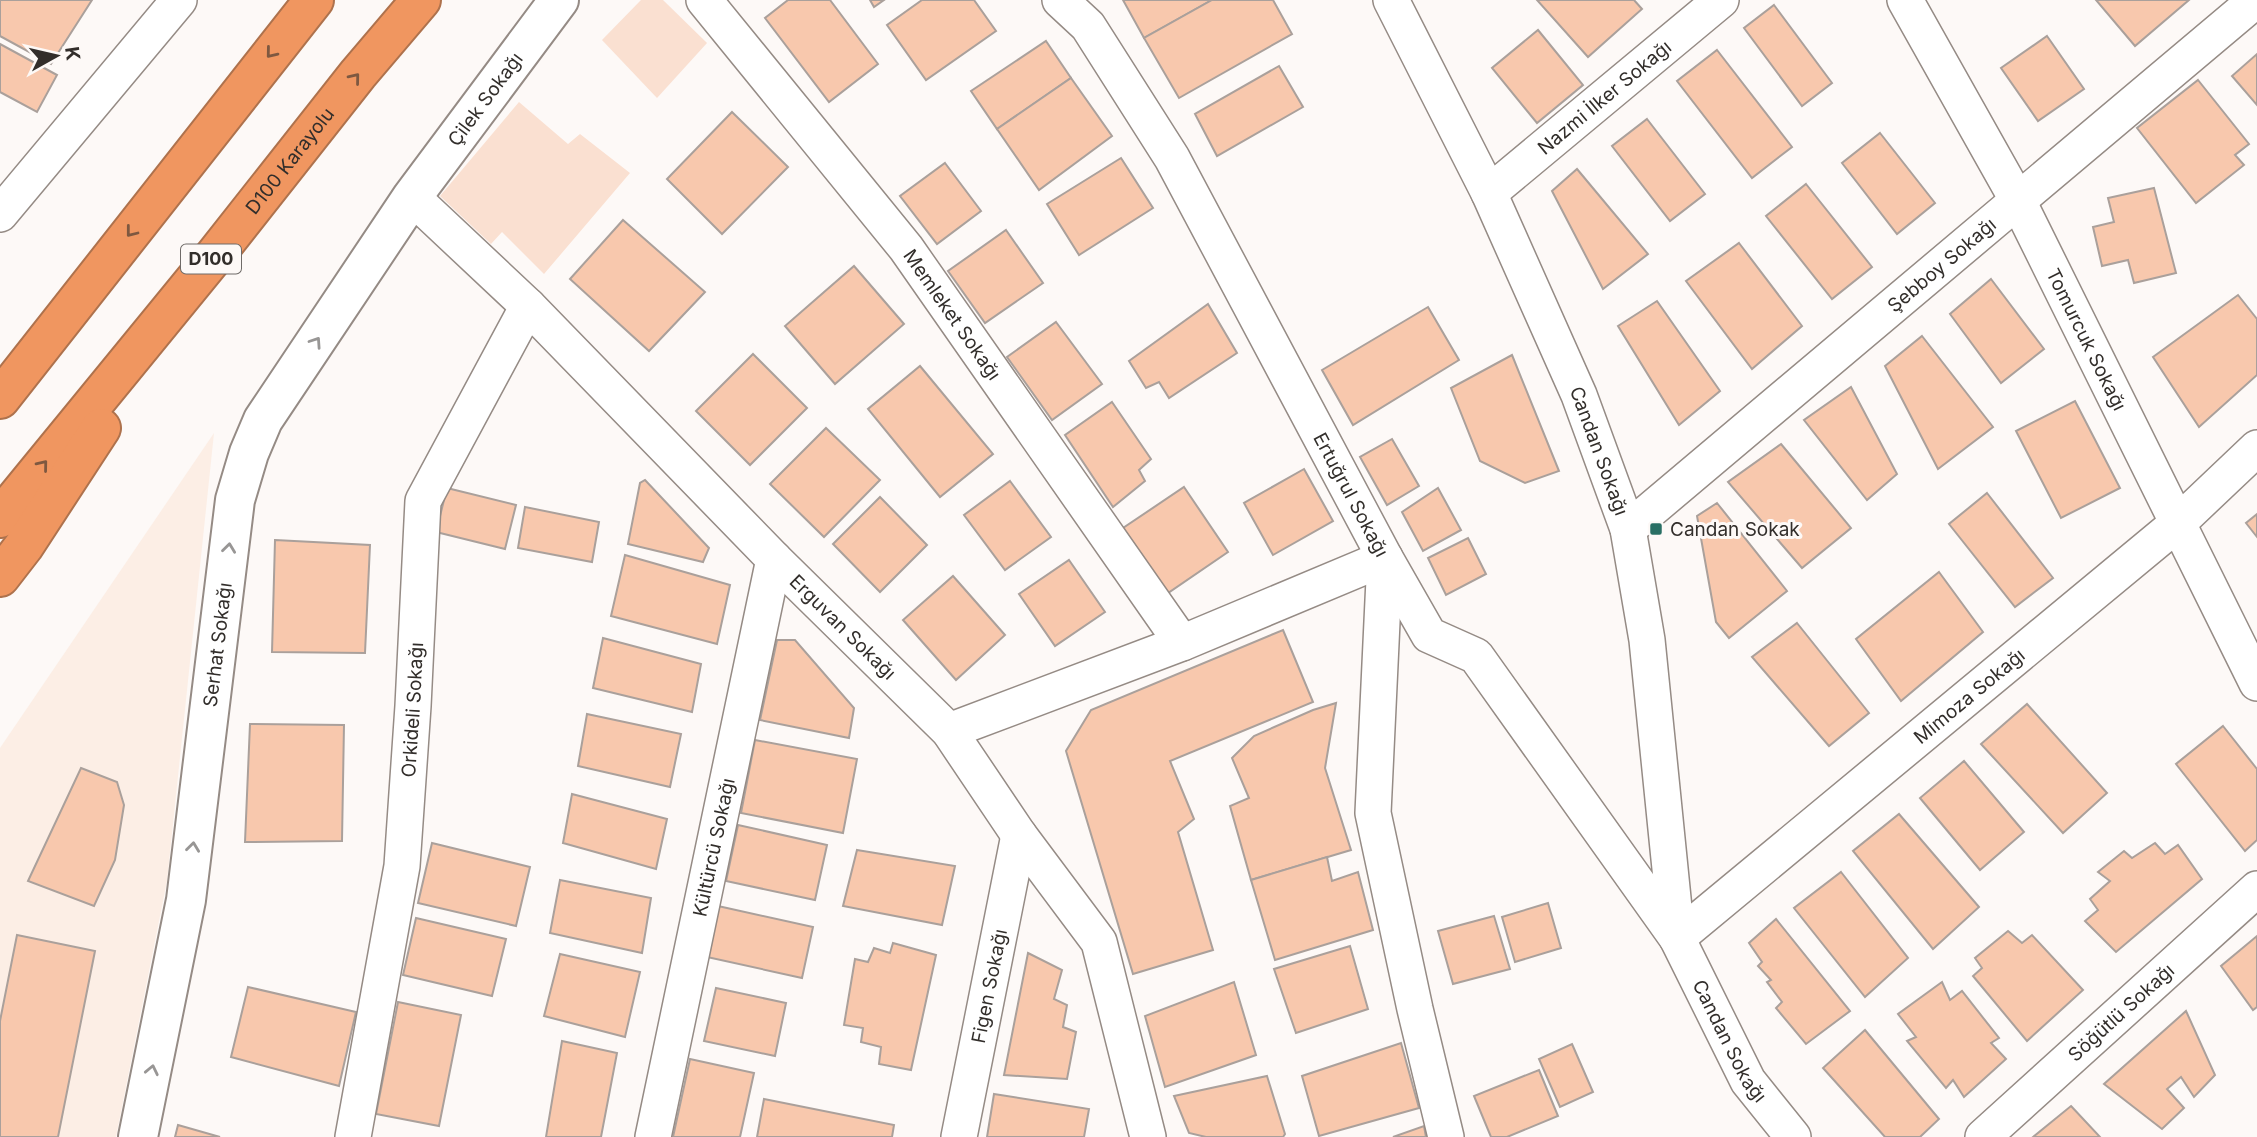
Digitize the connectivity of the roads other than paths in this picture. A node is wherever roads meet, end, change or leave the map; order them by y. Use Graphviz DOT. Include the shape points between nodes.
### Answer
graph roads {
  1 [pos="179,0"];
  2 [pos="314,0"];
  3 [pos="421,0"];
  4 [pos="559,0"];
  5 [pos="704,0"];
  6 [pos="1060,0"];
  7 [pos="1391,0"];
  8 [pos="1721,0"];
  9 [pos="1905,0"];
  10 [pos="2256,0"];
  11 [pos="1489,193"];
  12 [pos="412,197"];
  13 [pos="2018,201"];
  14 [pos="0,214"];
  15 [pos="216,254"];
  16 [pos="528,306"];
  17 [pos="0,400"];
  18 [pos="2257,448"];
  19 [pos="0,518"];
  20 [pos="2178,523"];
  21 [pos="1628,529"];
  22 [pos="1385,558"];
  23 [pos="774,559"];
  24 [pos="0,577"];
  25 [pos="1182,643"];
  26 [pos="2257,683"];
  27 [pos="949,731"];
  28 [pos="1019,835"];
  29 [pos="2257,889"];
  30 [pos="1677,938"];
  31 [pos="138,1137"];
  32 [pos="353,1137"];
  33 [pos="653,1137"];
  34 [pos="959,1137"];
  35 [pos="1148,1137"];
  36 [pos="1446,1137"];
  37 [pos="1793,1137"];
  38 [pos="1983,1137"];
  1 -- 14 [label="street"];
  2 -- 17 [label="highway, one-way"];
  15 -- 3 [label="highway, D100 Karayolu / D100, one-way"];
  4 -- 12 [label="main road, Çilek Sokağı"];
  5 -- 25 [label="street, Memleket Sokağı" via="906,248"];
  6 -- 22 [label="street, Ertuğrul Sokağı" via="1088,26 1172,158"];
  7 -- 11 [label="street, Candan Sokağı"];
  8 -- 11 [label="street, Nazmi İlker Sokağı"];
  9 -- 13 [label="street, Tomurcuk Sokağı"];
  10 -- 13 [label="street, Şebboy Sokağı"];
  11 -- 21 [label="street, Candan Sokağı" via="1579,395"];
  12 -- 16 [label="street, Erguvan Sokağı"];
  31 -- 12 [label="main road, Serhat Sokağı, one-way" via="186,900 235,500 248,453 263,420"];
  13 -- 20 [label="street, Tomurcuk Sokağı"];
  13 -- 21 [label="street, Şebboy Sokağı"];
  19 -- 15 [label="highway, D100 Karayolu / D100, one-way"];
  15 -- 24 [label="highway"];
  16 -- 23 [label="street, Erguvan Sokağı"];
  16 -- 32 [label="street, Orkideli Sokağı" via="423,501 402,866"];
  18 -- 20 [label="street, Mimoza Sokağı"];
  20 -- 26 [label="street, Tomurcuk Sokağı"];
  20 -- 30 [label="street, Mimoza Sokağı"];
  21 -- 30 [label="street, Candan Sokağı" via="1647,640"];
  22 -- 25 [label="street"];
  22 -- 30 [label="street, Candan Sokağı" via="1429,635 1476,656"];
  22 -- 36 [label="street, Ertuğrul Sokağı" via="1373,813"];
  23 -- 27 [label="street, Erguvan Sokağı"];
  23 -- 33 [label="street, Kültürcü Sokağı"];
  25 -- 27 [label="street"];
  27 -- 28 [label="street, Erguvan Sokağı"];
  28 -- 34 [label="street, Figen Sokağı"];
  28 -- 35 [label="street, Erguvan Sokağı" via="1099,942"];
  29 -- 38 [label="street, Söğütlü Sokağı"];
  30 -- 37 [label="street, Candan Sokağı" via="1748,1081"];
}
